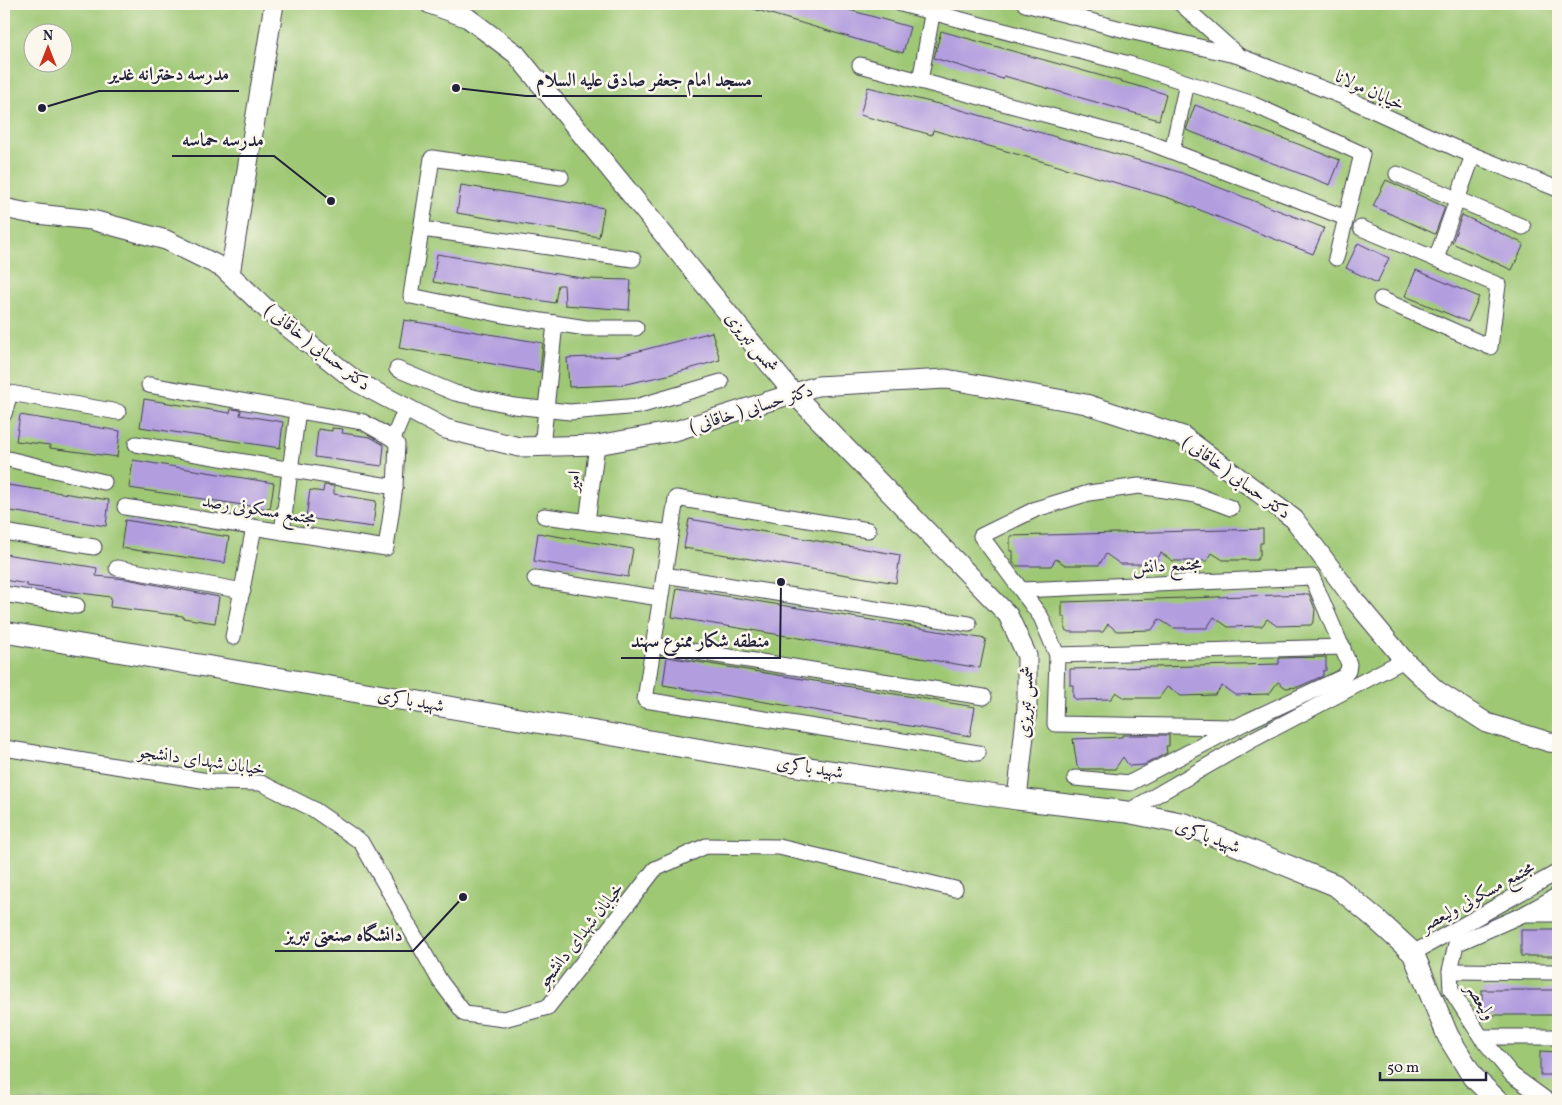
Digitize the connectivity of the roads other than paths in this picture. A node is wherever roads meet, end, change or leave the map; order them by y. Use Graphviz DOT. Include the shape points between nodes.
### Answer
graph roads {
  1 [pos="274,4"];
  2 [pos="430,4"];
  3 [pos="901,4"];
  4 [pos="1025,4"];
  5 [pos="1181,4"];
  6 [pos="932,8"];
  7 [pos="1239,56"];
  8 [pos="860,65"];
  9 [pos="920,81"];
  10 [pos="1187,83"];
  11 [pos="1172,151"];
  12 [pos="1473,155"];
  13 [pos="1396,174"];
  14 [pos="561,177"];
  15 [pos="1558,189"];
  16 [pos="1457,199"];
  17 [pos="4,208"];
  18 [pos="1346,218"];
  19 [pos="1523,226"];
  20 [pos="1361,228"];
  21 [pos="422,229"];
  22 [pos="1336,258"];
  23 [pos="633,259"];
  24 [pos="1436,259"];
  25 [pos="230,274"];
  26 [pos="1381,299"];
  27 [pos="555,323"];
  28 [pos="636,328"];
  29 [pos="397,369"];
  30 [pos="721,382"];
  31 [pos="149,384"];
  32 [pos="794,394"];
  33 [pos="406,408"];
  34 [pos="546,409"];
  35 [pos="298,410"];
  36 [pos="118,412"];
  37 [pos="4,414"];
  38 [pos="393,439"];
  39 [pos="136,444"];
  40 [pos="596,445"];
  41 [pos="542,447"];
  42 [pos="4,458"];
  43 [pos="292,470"];
  44 [pos="104,482"];
  45 [pos="395,487"];
  46 [pos="125,508"];
  47 [pos="1231,508"];
  48 [pos="544,516"];
  49 [pos="587,522"];
  50 [pos="254,527"];
  51 [pos="868,530"];
  52 [pos="4,532"];
  53 [pos="282,532"];
  54 [pos="670,533"];
  55 [pos="94,547"];
  56 [pos="117,568"];
  57 [pos="664,575"];
  58 [pos="535,579"];
  59 [pos="1022,590"];
  60 [pos="242,591"];
  61 [pos="4,594"];
  62 [pos="660,598"];
  63 [pos="77,606"];
  64 [pos="969,624"];
  65 [pos="4,632"];
  66 [pos="233,637"];
  67 [pos="653,645"];
  68 [pos="1343,647"];
  69 [pos="1057,655"];
  70 [pos="1404,660"];
  71 [pos="984,697"];
  72 [pos="1242,724"];
  73 [pos="1254,739"];
  74 [pos="1558,743"];
  75 [pos="4,748"];
  76 [pos="978,754"];
  77 [pos="1075,778"];
  78 [pos="1017,799"];
  79 [pos="1127,812"];
  80 [pos="1558,872"];
  81 [pos="956,889"];
  82 [pos="1558,896"];
  83 [pos="1524,914"];
  84 [pos="1558,914"];
  85 [pos="1413,953"];
  86 [pos="1450,971"];
  87 [pos="1558,972"];
  88 [pos="1481,1036"];
  89 [pos="1558,1037"];
  90 [pos="1498,1101"];
  91 [pos="1548,1101"];
  1 -- 25 [label="street"];
  2 -- 32 [label="street, شمس تبریزی" via="468,18 516,54"];
  3 -- 6 [label="street"];
  4 -- 7 [label="street"];
  5 -- 7 [label="street, خیابان مولانا"];
  6 -- 9 [label="street"];
  6 -- 10 [label="street"];
  7 -- 12 [label="street, خیابان مولانا" via="1344,97"];
  8 -- 9 [label="street"];
  9 -- 11 [label="street"];
  10 -- 11 [label="street"];
  10 -- 18 [label="street" via="1250,103 1362,154"];
  11 -- 18 [label="street"];
  12 -- 15 [label="street, خیابان مولانا"];
  12 -- 16 [label="street"];
  13 -- 16 [label="street"];
  14 -- 21 [label="street" via="432,158"];
  16 -- 19 [label="street"];
  16 -- 24 [label="street"];
  17 -- 25 [label="street, دکتر حسابی ( خاقانی )" via="92,220 166,240"];
  18 -- 22 [label="street"];
  20 -- 24 [label="street"];
  21 -- 23 [label="street"];
  21 -- 27 [label="street" via="411,296"];
  24 -- 26 [label="street" via="1498,285 1490,347"];
  25 -- 33 [label="street, دکتر حسابی ( خاقانی )" via="275,317 357,382"];
  27 -- 28 [label="street" via="586,328"];
  27 -- 34 [label="street"];
  29 -- 34 [label="street" via="455,393 514,406"];
  30 -- 34 [label="street" via="639,406 570,412"];
  31 -- 35 [label="street"];
  32 -- 40 [label="street, دکتر حسابی ( خاقانی )" via="675,431"];
  32 -- 70 [label="street, دکتر حسابی ( خاقانی )" via="817,386 946,379 1086,404 1183,436 1294,519"];
  32 -- 78 [label="street, شمس تبریزی" via="1008,616 1027,656 1027,708"];
  33 -- 38 [label="street"];
  33 -- 41 [label="street, دکتر حسابی ( خاقانی )" via="446,429 519,447"];
  34 -- 41 [label="street"];
  35 -- 38 [label="street" via="363,422"];
  35 -- 43 [label="street"];
  36 -- 37 [label="street" via="10,393"];
  38 -- 45 [label="street" via="397,444"];
  39 -- 43 [label="street"];
  40 -- 41 [label="street, دکتر حسابی ( خاقانی )"];
  40 -- 49 [label="street, امیر"];
  42 -- 44 [label="street"];
  43 -- 45 [label="street"];
  43 -- 53 [label="street"];
  45 -- 53 [label="street, مجتمع مسکونی رصد" via="386,548"];
  46 -- 50 [label="street, مجتمع مسکونی رصد"];
  47 -- 59 [label="street" via="1196,495 1139,486 1089,493 1036,509 981,536"];
  48 -- 49 [label="street"];
  49 -- 54 [label="street"];
  50 -- 53 [label="street, مجتمع مسکونی رصد"];
  50 -- 60 [label="street"];
  51 -- 54 [label="street" via="676,498"];
  52 -- 55 [label="street"];
  54 -- 57 [label="street"];
  56 -- 60 [label="street"];
  57 -- 62 [label="street"];
  57 -- 64 [label="street"];
  58 -- 62 [label="street"];
  59 -- 68 [label="street, مجتمع دانش" via="1312,576"];
  59 -- 69 [label="street" via="1041,617"];
  60 -- 66 [label="street"];
  61 -- 63 [label="street"];
  62 -- 67 [label="street"];
  65 -- 78 [label="main road, شهید باکری" via="746,757"];
  67 -- 71 [label="street"];
  67 -- 76 [label="street" via="645,700"];
  68 -- 69 [label="street"];
  68 -- 72 [label="street" via="1349,664 1343,677"];
  69 -- 72 [label="street" via="1055,724"];
  70 -- 73 [label="street"];
  70 -- 74 [label="street, دکتر حسابی ( خاقانی )" via="1436,690 1487,723"];
  72 -- 73 [label="street"];
  72 -- 77 [label="street" via="1130,783"];
  73 -- 79 [label="street"];
  75 -- 81 [label="street, خیابان شهدای دانشجو" via="214,782 261,783 313,809 361,842 440,981 465,1014 504,1019 548,1007 655,869 706,846 779,847"];
  78 -- 79 [label="main road, شهید باکری"];
  79 -- 85 [label="main road, شهید باکری" via="1185,824 1335,885"];
  80 -- 85 [label="street, مجتمع مسکونی ولیعصر"];
  82 -- 83 [label="street, ولیعصر"];
  83 -- 84 [label="street"];
  83 -- 86 [label="street, ولیعصر" via="1456,944"];
  85 -- 90 [label="main road, شهید باکری" via="1448,1036 1473,1077"];
  86 -- 87 [label="street"];
  86 -- 88 [label="street, ولیعصر" via="1451,990"];
  88 -- 89 [label="street"];
  88 -- 91 [label="street, ولیعصر" via="1512,1076"];
}
